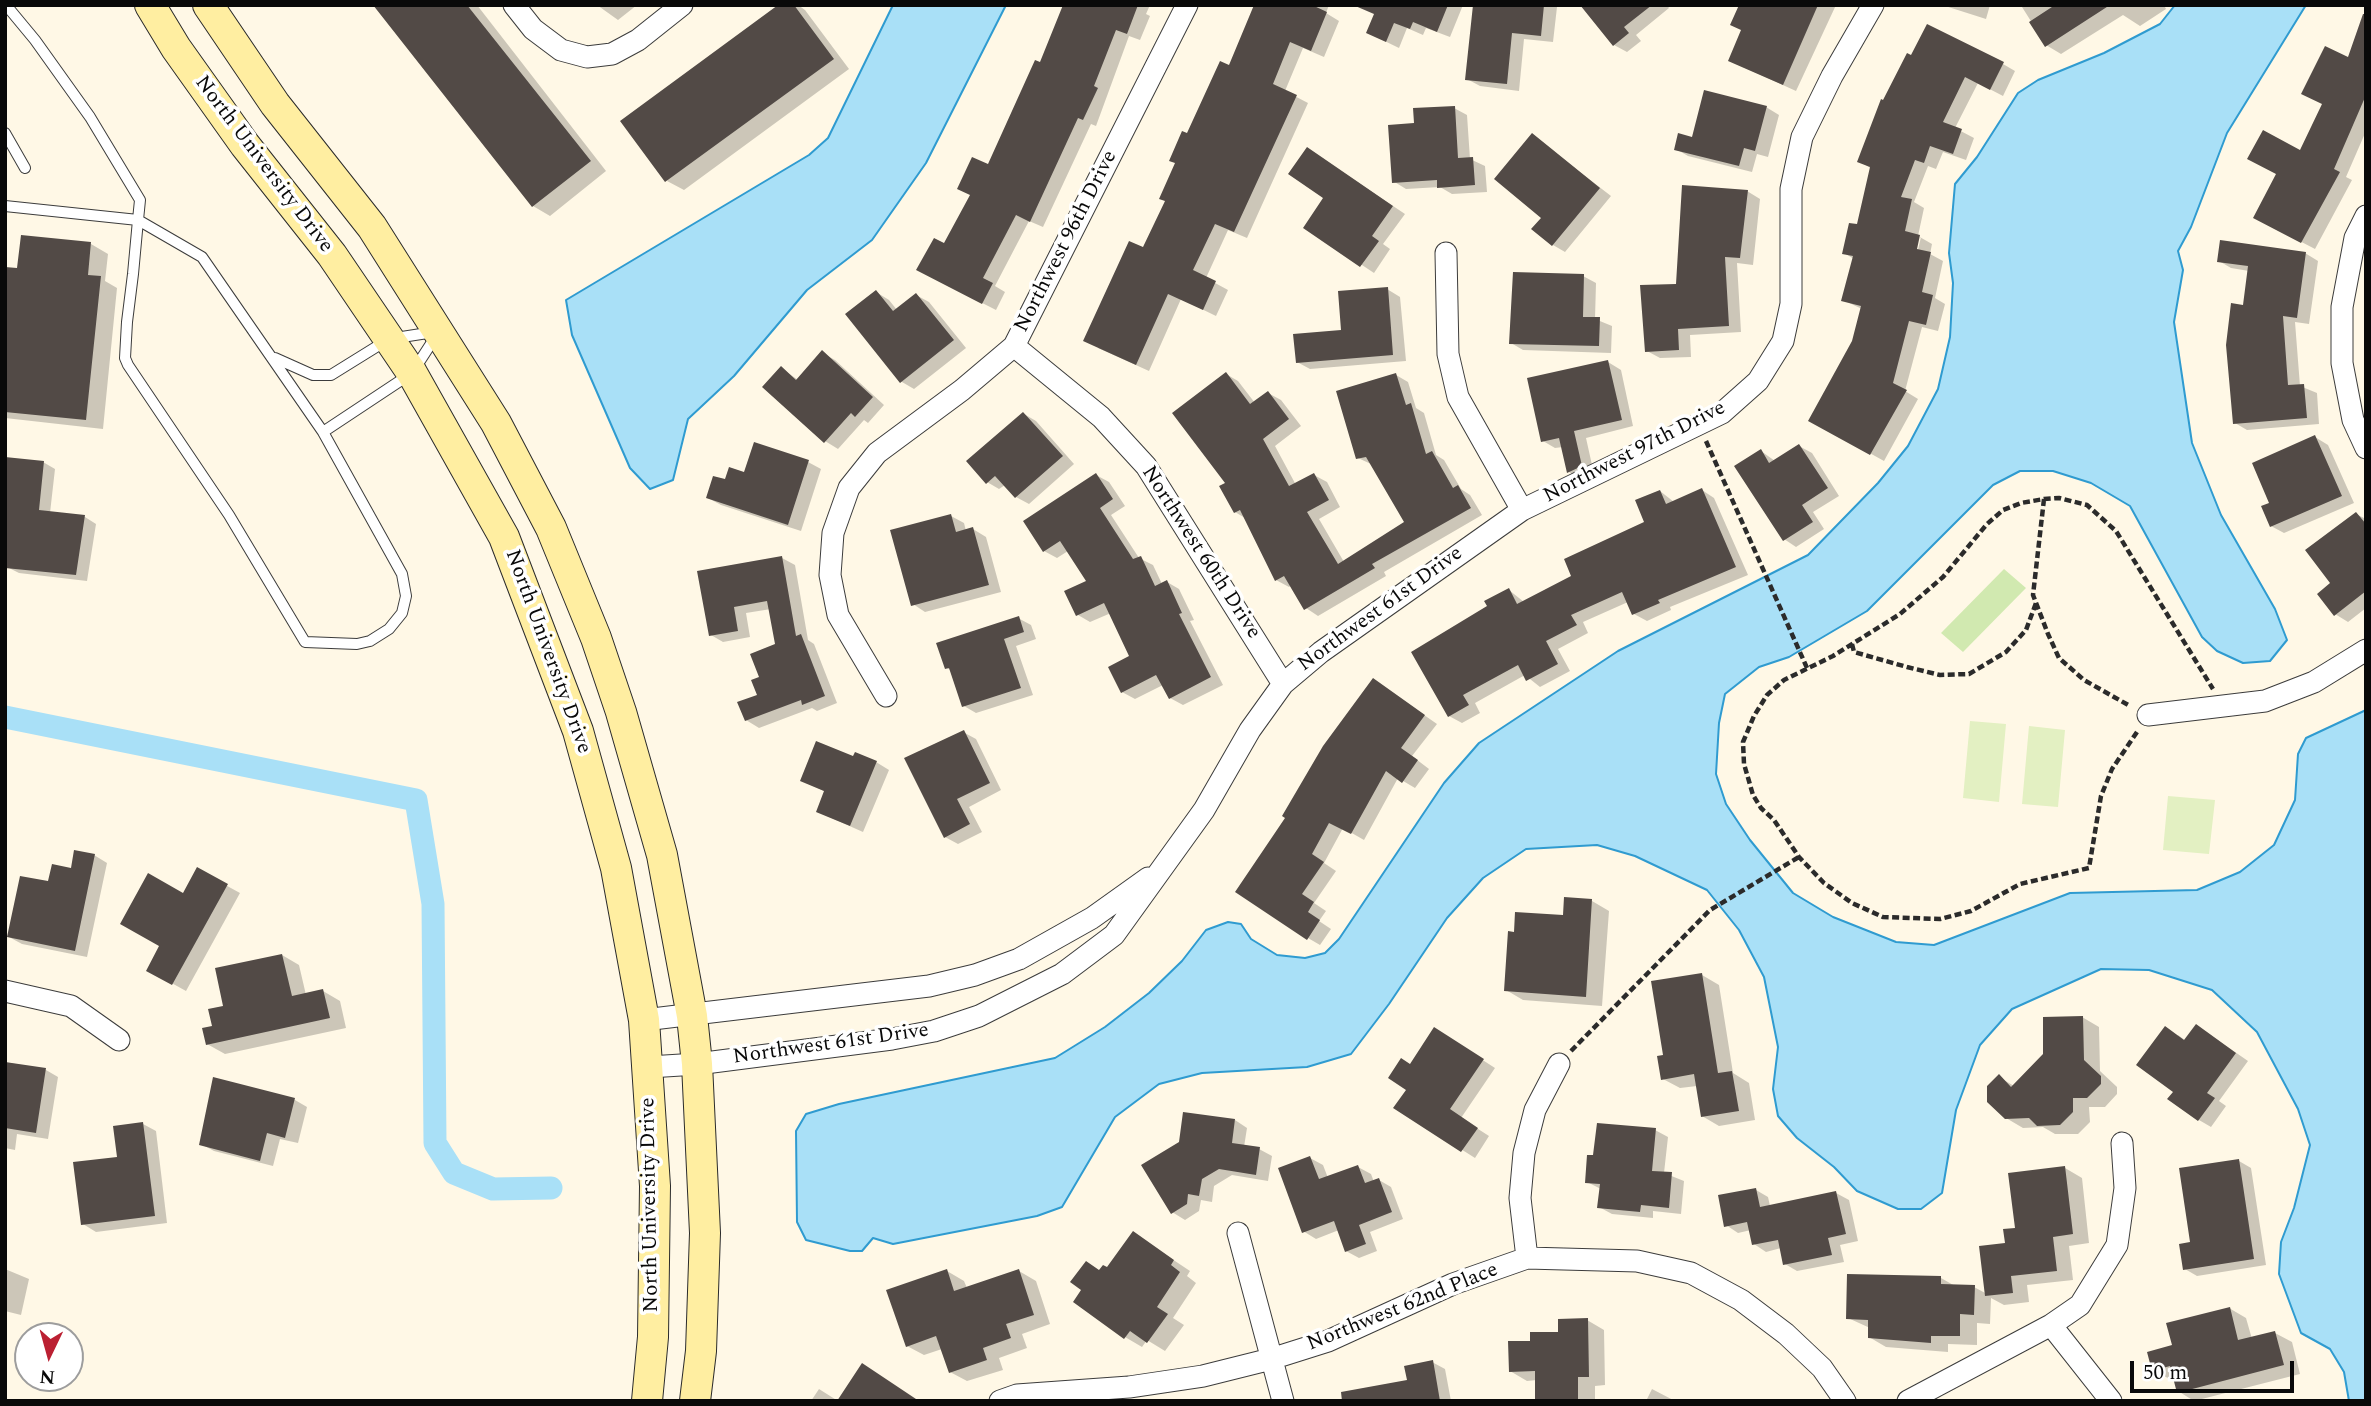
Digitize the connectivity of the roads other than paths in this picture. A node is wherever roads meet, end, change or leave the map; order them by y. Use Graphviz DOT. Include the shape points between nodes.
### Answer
graph roads {
  1 [pos="6,5"];
  2 [pos="150,5"];
  3 [pos="208,5"];
  4 [pos="514,5"];
  5 [pos="682,5"];
  6 [pos="1187,5"];
  7 [pos="1873,5"];
  8 [pos="5,133"];
  9 [pos="24,168"];
  10 [pos="5,206"];
  11 [pos="2366,216"];
  12 [pos="138,220"];
  13 [pos="1446,253"];
  14 [pos="440,331"];
  15 [pos="389,339"];
  16 [pos="1014,346"];
  17 [pos="274,357"];
  18 [pos="412,373"];
  19 [pos="323,432"];
  20 [pos="2366,448"];
  21 [pos="1522,510"];
  22 [pos="2366,650"];
  23 [pos="1283,684"];
  24 [pos="886,696"];
  25 [pos="2148,715"];
  26 [pos="1164,866"];
  27 [pos="5,991"];
  28 [pos="692,1016"];
  29 [pos="644,1020"];
  30 [pos="119,1040"];
  31 [pos="697,1064"];
  32 [pos="1559,1065"];
  33 [pos="649,1067"];
  34 [pos="2122,1143"];
  35 [pos="1238,1233"];
  36 [pos="1527,1258"];
  37 [pos="2051,1325"];
  38 [pos="1271,1359"];
  39 [pos="647,1401"];
  40 [pos="695,1401"];
  41 [pos="1000,1401"];
  42 [pos="1283,1401"];
  43 [pos="1845,1401"];
  44 [pos="1908,1401"];
  45 [pos="2112,1401"];
  1 -- 12 [label="lane" via="90,117 140,201"];
  2 -- 15 [label="main road, North University Drive" via="245,145 332,255"];
  3 -- 14 [label="main road" via="275,104 372,227"];
  4 -- 5 [label="street" via="533,29 561,50 587,57 612,54 638,40"];
  6 -- 16 [label="street, Northwest 96th Drive"];
  7 -- 21 [label="street, Northwest 97th Drive" via="1802,137 1791,189 1791,304 1783,341 1758,381 1722,413"];
  8 -- 9 [label="lane"];
  10 -- 12 [label="lane"];
  11 -- 20 [label="street" via="2355,238 2342,307 2342,363 2353,421"];
  12 -- 17 [label="lane" via="202,257"];
  12 -- 19 [label="lane" via="127,322 128,365 229,515 305,642 357,644 388,629 402,613 406,596 402,574"];
  13 -- 21 [label="street" via="1448,354 1458,397"];
  14 -- 15 [label="lane"];
  14 -- 18 [label="lane"];
  14 -- 28 [label="main road" via="496,423 551,528 596,638 662,855"];
  15 -- 17 [label="lane" via="331,375 313,374"];
  15 -- 18 [label="main road, North University Drive"];
  16 -- 23 [label="street, Northwest 60th Drive" via="1101,416 1146,466"];
  16 -- 24 [label="street, Northwest 96th Drive" via="877,453 849,488 833,533 830,575 838,615"];
  17 -- 19 [label="lane"];
  18 -- 19 [label="lane"];
  18 -- 29 [label="main road, North University Drive" via="504,537 579,731 616,868"];
  21 -- 23 [label="street, Northwest 61st Drive" via="1373,614"];
  22 -- 25 [label="street" via="2314,682 2265,701"];
  23 -- 26 [label="street, Northwest 61st Drive" via="1250,730 1205,810"];
  26 -- 28 [label="street, Northwest 61st Drive" via="1092,918 1019,959 975,975 929,986"];
  26 -- 31 [label="street, Northwest 61st Drive" via="1114,935 1062,974 979,1016 892,1039"];
  27 -- 30 [label="street" via="71,1006"];
  28 -- 29 [label="street, Northwest 61st Drive"];
  28 -- 31 [label="main road"];
  29 -- 33 [label="main road, North University Drive"];
  31 -- 33 [label="street, Northwest 61st Drive"];
  31 -- 40 [label="main road" via="705,1233"];
  32 -- 36 [label="street" via="1535,1110 1524,1153 1520,1198"];
  33 -- 39 [label="main road, North University Drive" via="655,1186 653,1337"];
  34 -- 37 [label="street" via="2125,1188 2117,1245 2080,1305"];
  35 -- 38 [label="street"];
  36 -- 38 [label="street, Northwest 62nd Place" via="1453,1284 1328,1341"];
  36 -- 43 [label="street, Northwest 62nd Place" via="1637,1261 1690,1273 1741,1300 1786,1334 1822,1368"];
  37 -- 44 [label="street"];
  37 -- 45 [label="street"];
  38 -- 41 [label="street, Northwest 62nd Place" via="1154,1383 1017,1395"];
  38 -- 42 [label="street"];
}
